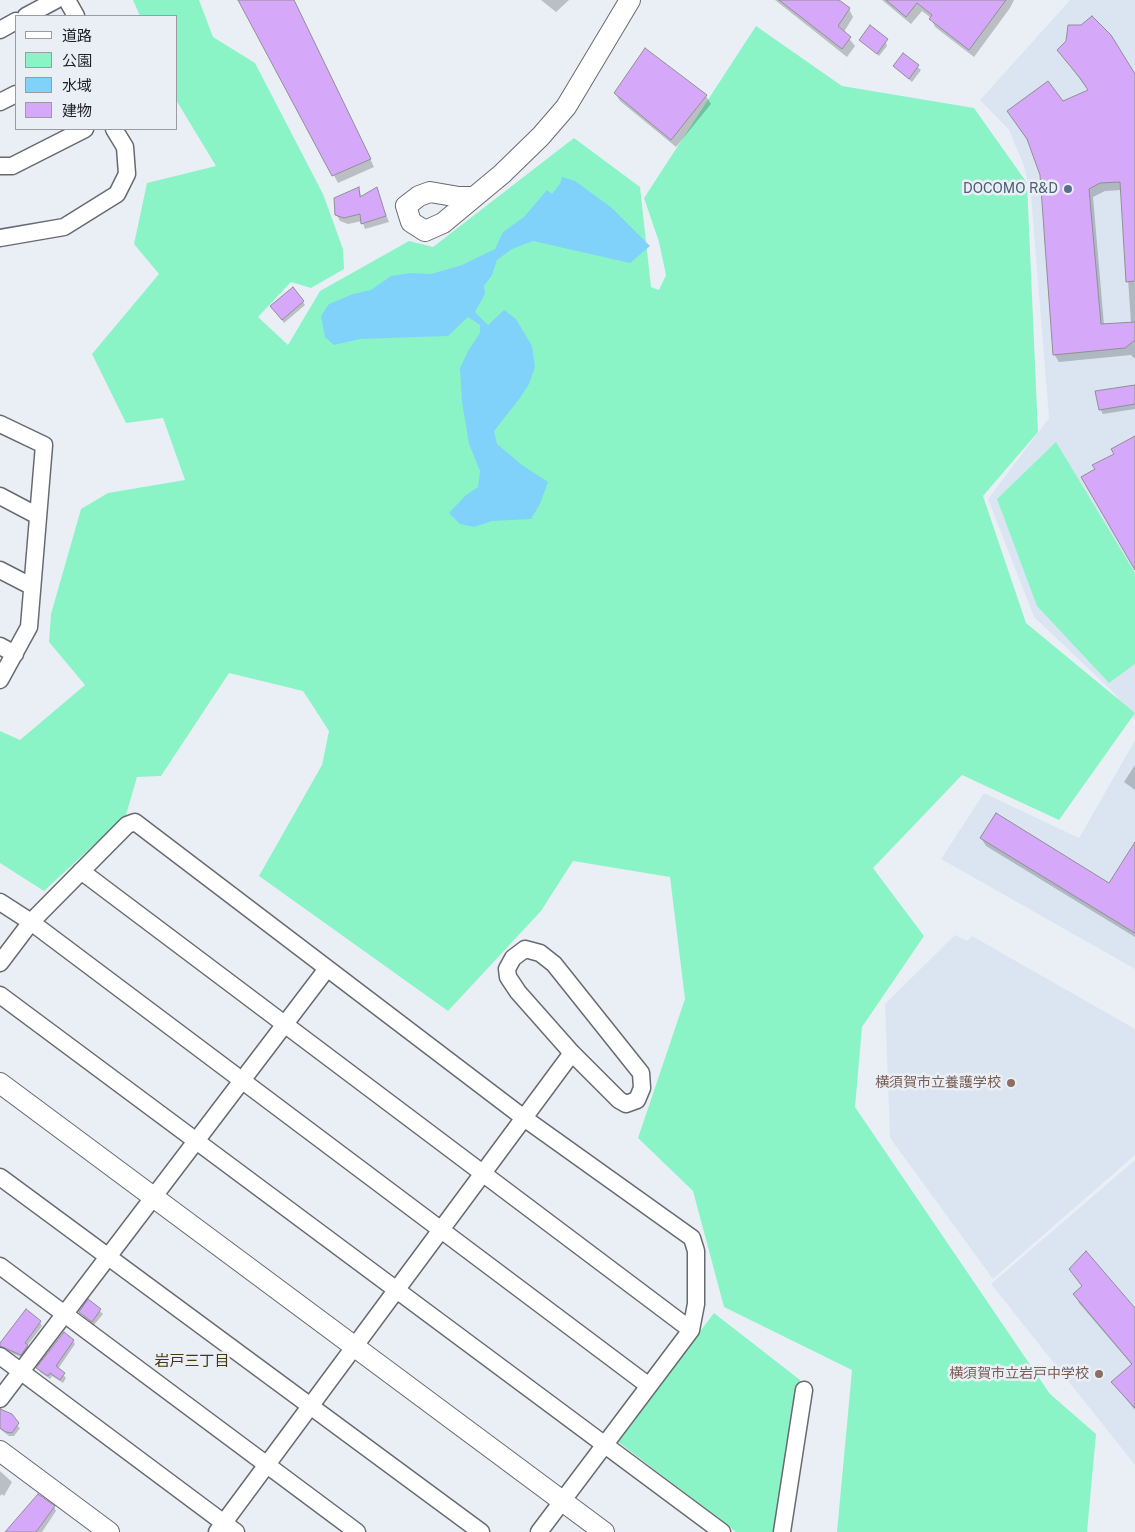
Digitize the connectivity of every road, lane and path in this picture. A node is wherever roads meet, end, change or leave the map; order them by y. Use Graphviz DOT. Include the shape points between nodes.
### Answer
graph roads {
  1 [pos="56,0"];
  2 [pos="67,0"];
  3 [pos="630,0"];
  4 [pos="28,15"];
  5 [pos="75,15"];
  6 [pos="15,22"];
  7 [pos="0,30"];
  8 [pos="15,94"];
  9 [pos="0,102"];
  10 [pos="83,130"];
  11 [pos="115,130"];
  12 [pos="0,166"];
  13 [pos="474,197"];
  14 [pos="0,238"];
  15 [pos="0,424"];
  16 [pos="0,496"];
  17 [pos="38,516"];
  18 [pos="0,570"];
  19 [pos="31,586"];
  20 [pos="0,646"];
  21 [pos="15,654"];
  22 [pos="0,680"];
  23 [pos="81,871"];
  24 [pos="0,902"];
  25 [pos="31,922"];
  26 [pos="0,963"];
  27 [pos="326,970"];
  28 [pos="0,995"];
  29 [pos="284,1025"];
  30 [pos="572,1053"];
  31 [pos="242,1080"];
  32 [pos="0,1083"];
  33 [pos="524,1118"];
  34 [pos="196,1140"];
  35 [pos="482,1174"];
  36 [pos="0,1177"];
  37 [pos="154,1196"];
  38 [pos="441,1230"];
  39 [pos="108,1257"];
  40 [pos="0,1266"];
  41 [pos="397,1290"];
  42 [pos="65,1313"];
  43 [pos="690,1330"];
  44 [pos="355,1346"];
  45 [pos="0,1356"];
  46 [pos="21,1371"];
  47 [pos="649,1386"];
  48 [pos="804,1390"];
  49 [pos="0,1399"];
  50 [pos="310,1406"];
  51 [pos="605,1444"];
  52 [pos="0,1451"];
  53 [pos="267,1464"];
  54 [pos="562,1501"];
  55 [pos="226,1529"];
  56 [pos="109,1532"];
  57 [pos="358,1532"];
  58 [pos="481,1532"];
  59 [pos="539,1532"];
  60 [pos="604,1532"];
  61 [pos="722,1532"];
  62 [pos="782,1532"];
  1 -- 4 [label="street"];
  2 -- 5 [label="street"];
  3 -- 13 [label="street" via="566,107 528,149"];
  6 -- 7 [label="street"];
  8 -- 9 [label="street"];
  10 -- 12 [label="street" via="12,166"];
  11 -- 14 [label="street" via="125,147 127,174 117,194 64,226"];
  15 -- 17 [label="street" via="44,445"];
  16 -- 17 [label="street"];
  17 -- 19 [label="street"];
  18 -- 19 [label="street"];
  19 -- 21 [label="street" via="28,628"];
  20 -- 21 [label="street"];
  21 -- 22 [label="street"];
  23 -- 25 [label="street"];
  23 -- 27 [label="street" via="127,825 135,822"];
  23 -- 29 [label="street"];
  24 -- 25 [label="street"];
  25 -- 26 [label="street"];
  25 -- 31 [label="street"];
  27 -- 29 [label="street"];
  27 -- 33 [label="street"];
  28 -- 34 [label="street"];
  29 -- 31 [label="street"];
  29 -- 35 [label="street"];
  30 -- 30 [label="street" via="508,977 507,969 513,958 525,949 540,953 554,964 641,1073 642,1088 637,1100 626,1104 619,1100"];
  30 -- 33 [label="street"];
  31 -- 34 [label="street"];
  31 -- 38 [label="street"];
  32 -- 37 [label="street"];
  33 -- 35 [label="street"];
  33 -- 43 [label="street" via="692,1238 696,1251 696,1304"];
  34 -- 37 [label="street"];
  34 -- 41 [label="street"];
  35 -- 38 [label="street"];
  35 -- 43 [label="street"];
  36 -- 39 [label="street"];
  37 -- 39 [label="street"];
  37 -- 44 [label="street"];
  38 -- 41 [label="street"];
  38 -- 47 [label="street"];
  39 -- 42 [label="street"];
  39 -- 50 [label="street"];
  40 -- 42 [label="street"];
  41 -- 44 [label="street"];
  41 -- 51 [label="street"];
  42 -- 46 [label="street"];
  42 -- 53 [label="street"];
  43 -- 47 [label="street"];
  44 -- 50 [label="street"];
  44 -- 54 [label="street"];
  45 -- 46 [label="street"];
  46 -- 49 [label="street"];
  46 -- 55 [label="street"];
  47 -- 51 [label="street"];
  48 -- 62 [label="street"];
  50 -- 53 [label="street"];
  50 -- 58 [label="street"];
  51 -- 54 [label="street"];
  51 -- 61 [label="street"];
  52 -- 56 [label="street"];
  53 -- 55 [label="street"];
  53 -- 57 [label="street"];
  54 -- 59 [label="street"];
  54 -- 60 [label="street"];
}
